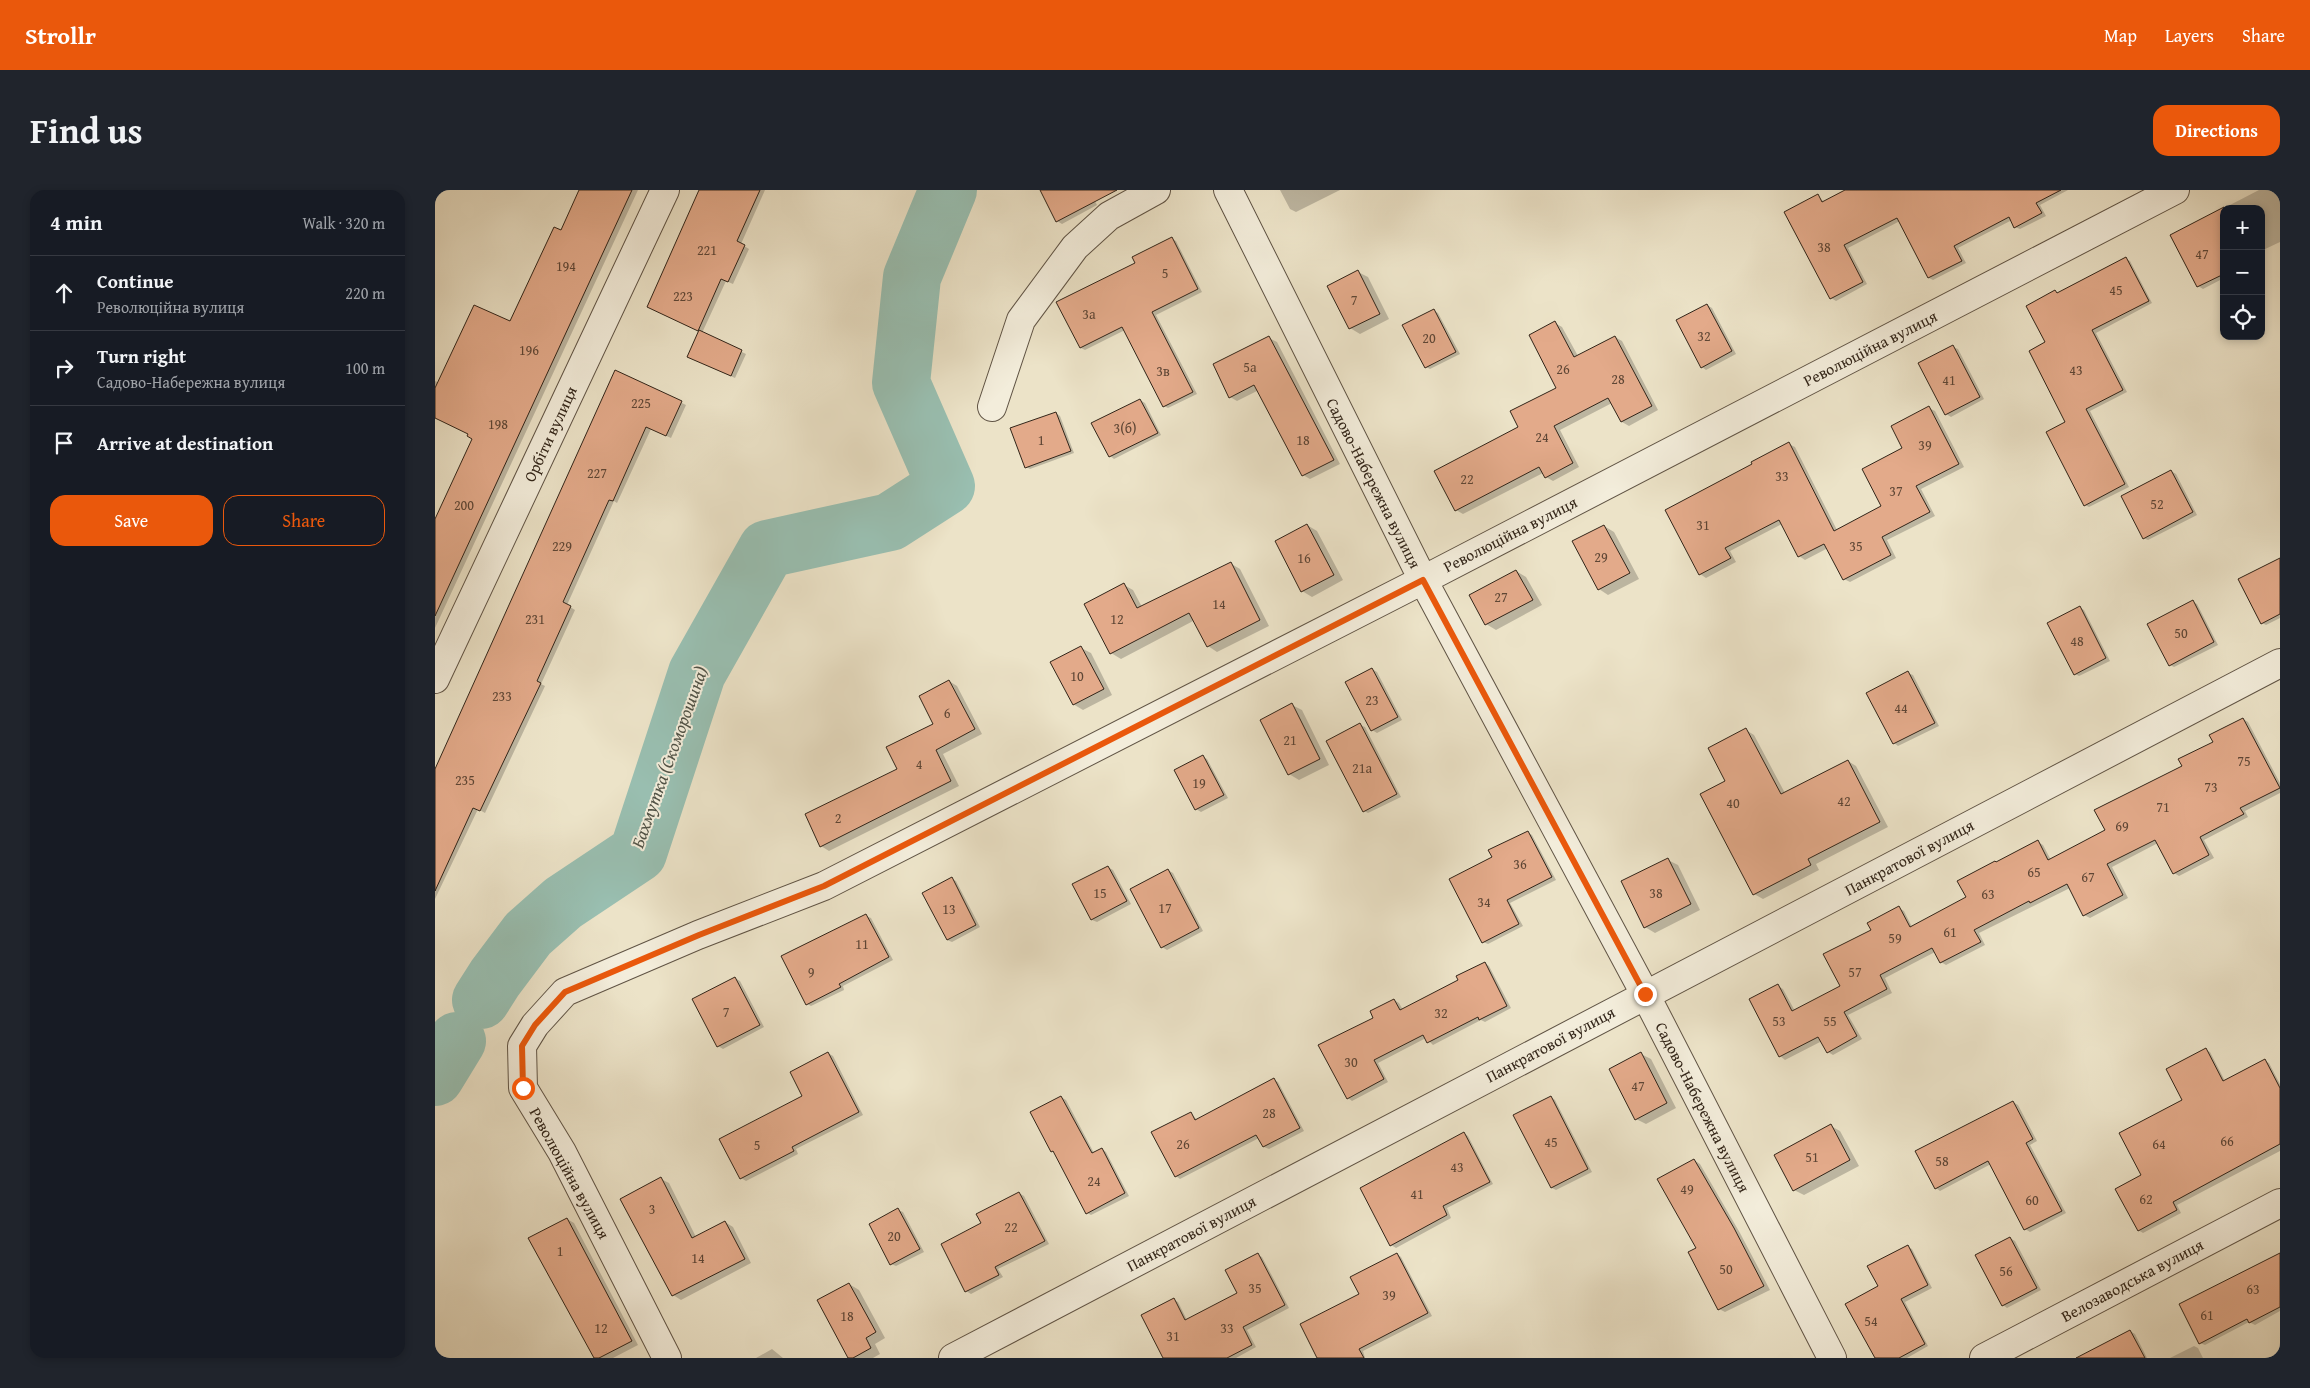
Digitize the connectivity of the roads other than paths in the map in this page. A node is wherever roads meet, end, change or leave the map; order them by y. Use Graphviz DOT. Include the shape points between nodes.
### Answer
graph roads {
  1 [pos="665,190"];
  2 [pos="1156,190"];
  3 [pos="1227,190"];
  4 [pos="2175,190"];
  5 [pos="992,407"];
  6 [pos="1423,580"];
  7 [pos="2280,663"];
  8 [pos="435,679"];
  9 [pos="1645,994"];
  10 [pos="2280,1203"];
  11 [pos="667,1358"];
  12 [pos="953,1358"];
  13 [pos="1832,1358"];
  14 [pos="1985,1358"];
  1 -- 8 [label="street, Орбіти вулиця"];
  2 -- 5 [label="street" via="1109,216 1075,247 1021,320"];
  3 -- 6 [label="street, Садово-Набережна вулиця"];
  4 -- 6 [label="street, Революційна вулиця"];
  6 -- 9 [label="street, Садово-Набережна вулиця"];
  6 -- 11 [label="street, Революційна вулиця" via="824,886 565,992 535,1025 522,1046 523,1088 562,1152"];
  7 -- 9 [label="street, Панкратової вулиця"];
  9 -- 12 [label="street, Панкратової вулиця"];
  9 -- 13 [label="street, Садово-Набережна вулиця"];
  10 -- 14 [label="street, Велозаводська вулиця"];
}
